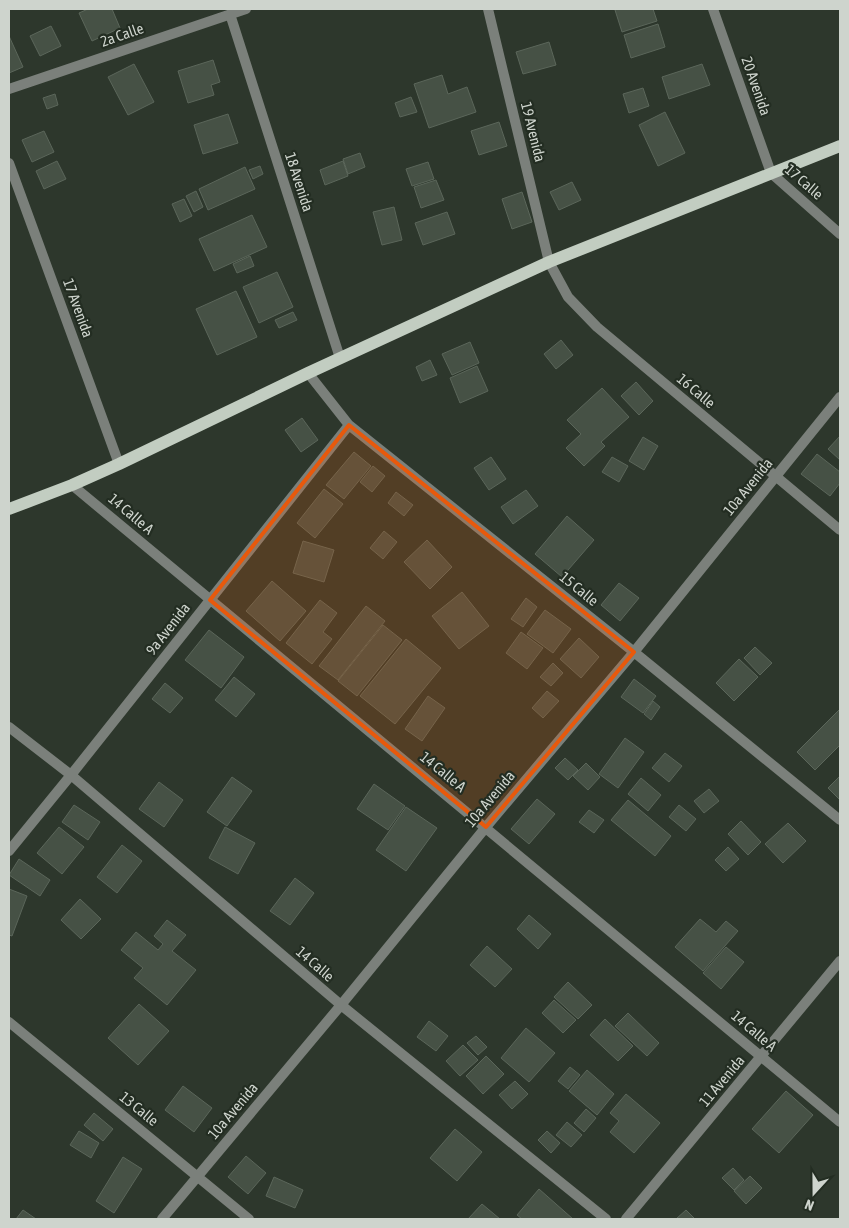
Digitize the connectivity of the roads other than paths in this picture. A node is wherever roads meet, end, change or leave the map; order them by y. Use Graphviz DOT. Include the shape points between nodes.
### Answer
graph roads {
  1 [pos="246,9"];
  2 [pos="488,9"];
  3 [pos="712,9"];
  4 [pos="230,14"];
  5 [pos="9,89"];
  6 [pos="840,146"];
  7 [pos="9,163"];
  8 [pos="771,173"];
  9 [pos="840,234"];
  10 [pos="549,262"];
  11 [pos="340,358"];
  12 [pos="308,373"];
  13 [pos="840,397"];
  14 [pos="349,425"];
  15 [pos="119,464"];
  16 [pos="776,477"];
  17 [pos="72,485"];
  18 [pos="9,509"];
  19 [pos="840,530"];
  20 [pos="210,600"];
  21 [pos="634,652"];
  22 [pos="9,727"];
  23 [pos="72,775"];
  24 [pos="840,820"];
  25 [pos="486,827"];
  26 [pos="9,851"];
  27 [pos="840,961"];
  28 [pos="341,1005"];
  29 [pos="9,1022"];
  30 [pos="762,1057"];
  31 [pos="840,1122"];
  32 [pos="198,1177"];
  33 [pos="162,1219"];
  34 [pos="249,1219"];
  35 [pos="606,1219"];
  36 [pos="626,1219"];
  1 -- 4 [label="street, 2a Calle"];
  2 -- 10 [label="street, 19 Avenida"];
  3 -- 8 [label="street, 20 Avenida"];
  4 -- 5 [label="street, 2a Calle"];
  4 -- 11 [label="street, 18 Avenida"];
  6 -- 8 [label="main road"];
  7 -- 15 [label="street, 17 Avenida"];
  8 -- 9 [label="street, 17 Calle"];
  8 -- 10 [label="main road"];
  10 -- 11 [label="main road"];
  10 -- 16 [label="street, 16 Calle" via="568,297 597,327"];
  11 -- 12 [label="main road"];
  12 -- 14 [label="street, 15 Calle"];
  12 -- 15 [label="main road"];
  13 -- 16 [label="street, 10a Avenida"];
  14 -- 20 [label="street, 9a Avenida"];
  14 -- 21 [label="street, 15 Calle"];
  15 -- 17 [label="main road"];
  16 -- 19 [label="street, 16 Calle"];
  16 -- 21 [label="street, 10a Avenida"];
  17 -- 18 [label="main road"];
  17 -- 20 [label="street, 14 Calle A"];
  20 -- 23 [label="street, 9a Avenida"];
  20 -- 25 [label="street, 14 Calle A"];
  21 -- 24 [label="street, 15 Calle"];
  21 -- 25 [label="street, 10a Avenida"];
  22 -- 23 [label="street, 14 Calle"];
  23 -- 26 [label="street, 9a Avenida"];
  23 -- 28 [label="street, 14 Calle"];
  25 -- 28 [label="street, 10a Avenida"];
  25 -- 30 [label="street, 14 Calle A"];
  27 -- 30 [label="street, 11 Avenida"];
  28 -- 32 [label="street, 10a Avenida"];
  28 -- 35 [label="street, 14 Calle"];
  29 -- 32 [label="street, 13 Calle"];
  30 -- 31 [label="street, 14 Calle A"];
  30 -- 36 [label="street, 11 Avenida"];
  32 -- 33 [label="street, 10a Avenida"];
  32 -- 34 [label="street, 13 Calle"];
}
